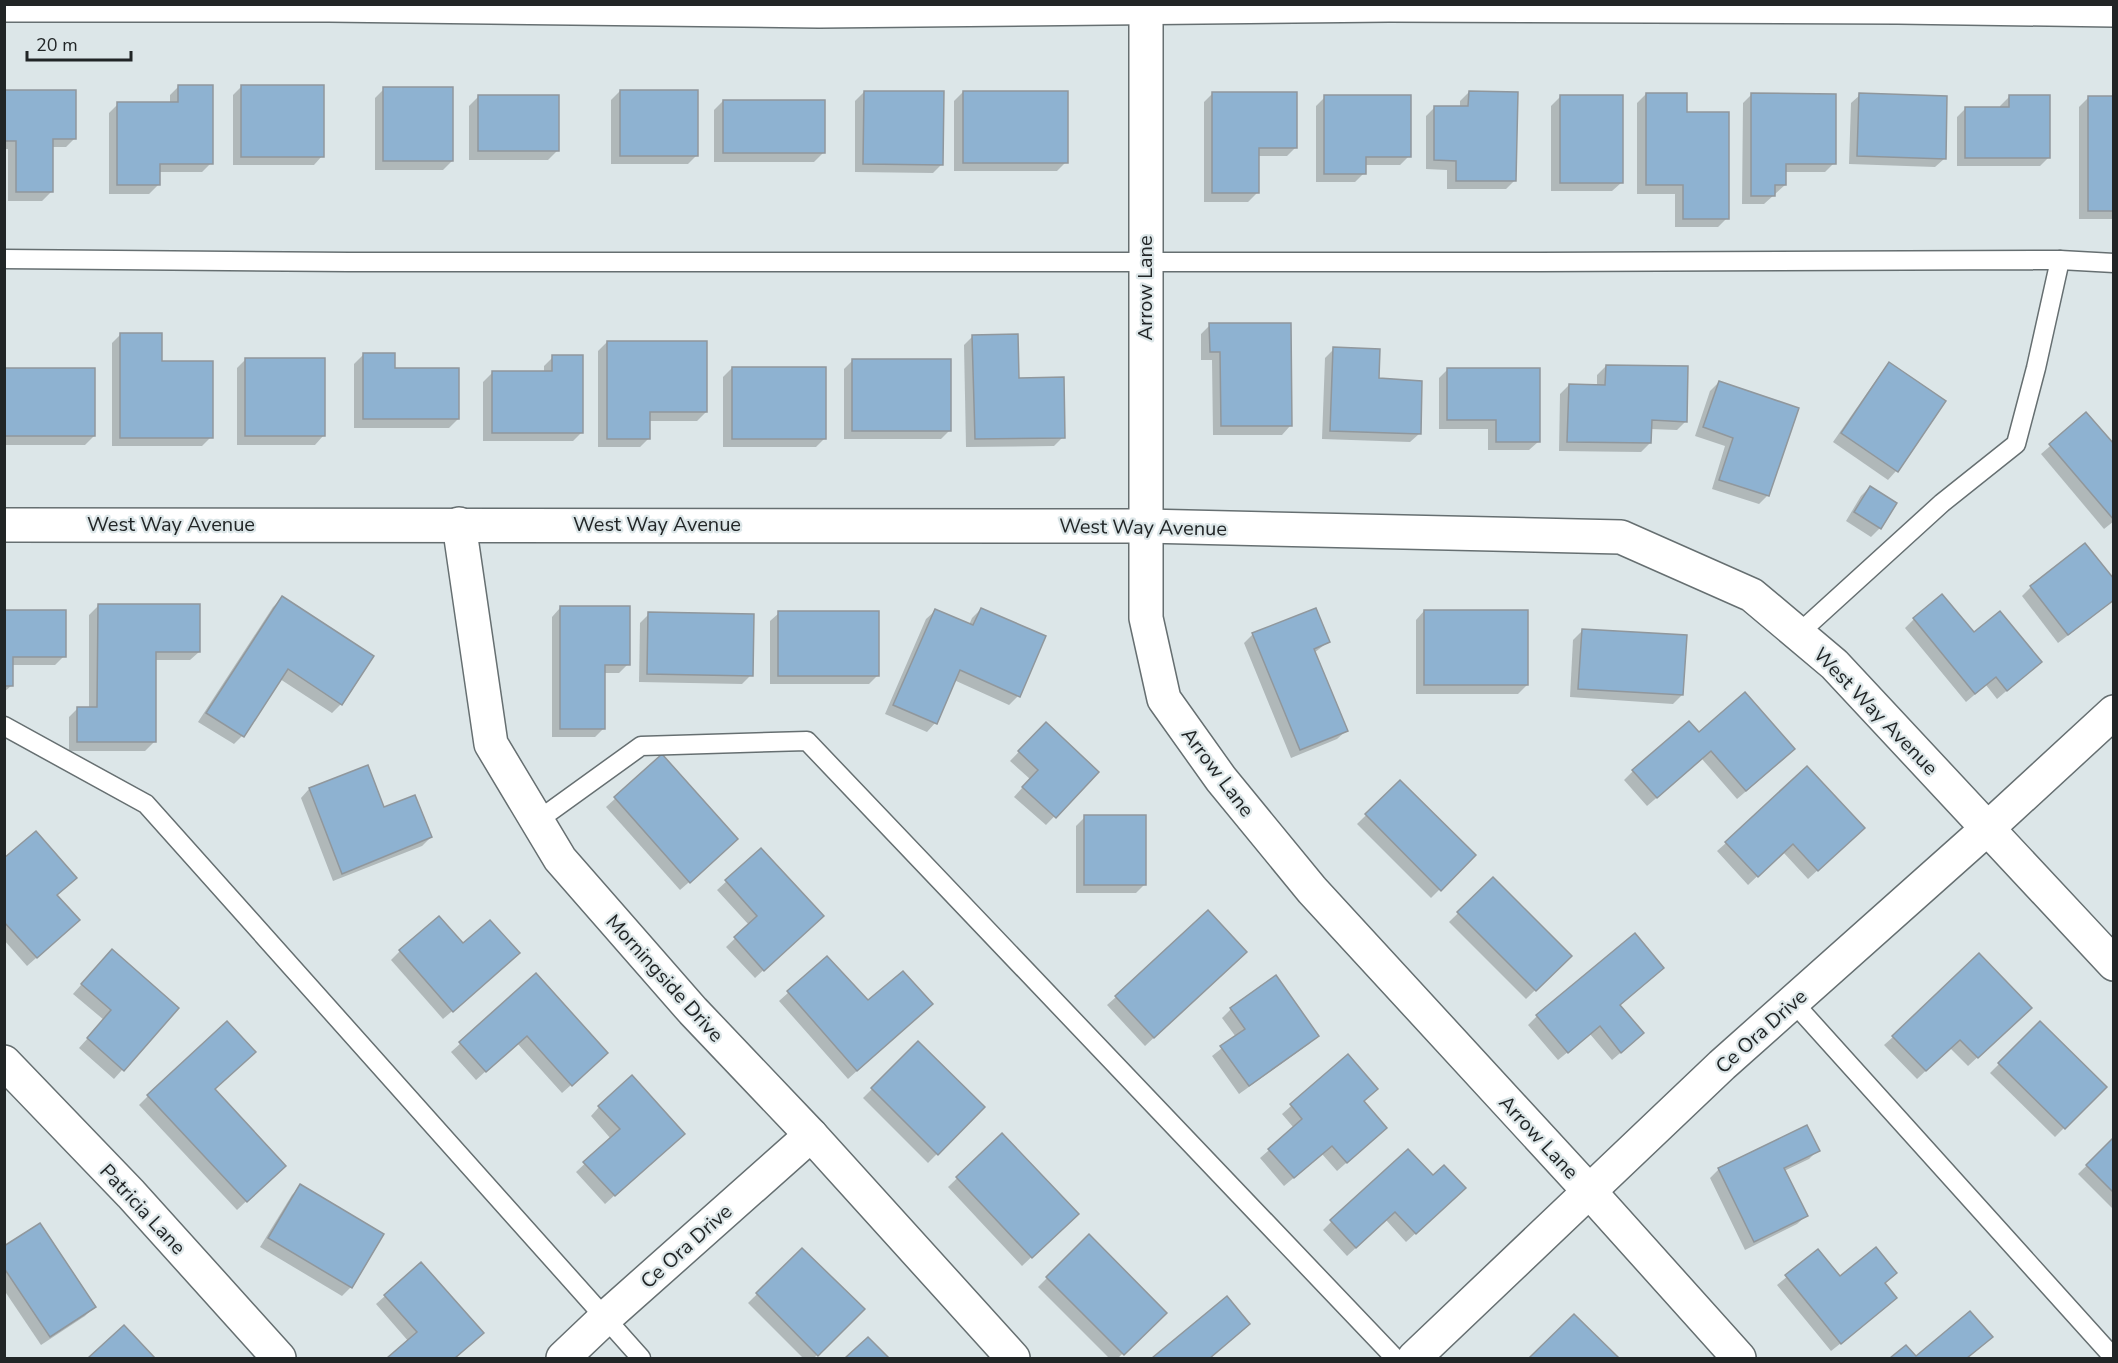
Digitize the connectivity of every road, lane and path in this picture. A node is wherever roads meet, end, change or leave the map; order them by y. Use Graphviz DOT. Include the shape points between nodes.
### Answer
graph roads {
  1 [pos="4,4"];
  2 [pos="329,5"];
  3 [pos="1389,5"];
  4 [pos="1898,6"];
  5 [pos="1146,7"];
  6 [pos="819,8"];
  7 [pos="2114,10"];
  8 [pos="4,259"];
  9 [pos="2060,260"];
  10 [pos="1145,261"];
  11 [pos="2114,262"];
  12 [pos="459,524"];
  13 [pos="4,525"];
  14 [pos="1145,526"];
  15 [pos="1798,634"];
  16 [pos="2114,712"];
  17 [pos="4,726"];
  18 [pos="537,821"];
  19 [pos="1988,828"];
  20 [pos="2114,964"];
  21 [pos="1793,1002"];
  22 [pos="4,1062"];
  23 [pos="811,1135"];
  24 [pos="1589,1191"];
  25 [pos="604,1319"];
  26 [pos="2114,1358"];
  27 [pos="279,1359"];
  28 [pos="563,1359"];
  29 [pos="641,1359"];
  30 [pos="1013,1359"];
  31 [pos="1395,1359"];
  32 [pos="1414,1359"];
  33 [pos="1739,1359"];
  1 -- 2 [label="street"];
  2 -- 6 [label="street"];
  3 -- 4 [label="street"];
  3 -- 5 [label="street"];
  4 -- 7 [label="street"];
  5 -- 6 [label="street"];
  5 -- 10 [label="street, Arrow Lane"];
  8 -- 10 [label="lane"];
  9 -- 10 [label="lane"];
  9 -- 11 [label="lane"];
  9 -- 15 [label="lane" via="2016,444 1942,503"];
  10 -- 14 [label="street, Arrow Lane"];
  12 -- 13 [label="street, West Way Avenue"];
  12 -- 14 [label="street, West Way Avenue"];
  12 -- 18 [label="street, Morningside Drive" via="490,744"];
  14 -- 15 [label="street, West Way Avenue" via="1621,537 1752,595"];
  14 -- 24 [label="street, Arrow Lane" via="1146,618 1164,699 1221,779 1312,890"];
  15 -- 19 [label="street, West Way Avenue" via="1834,664"];
  16 -- 19 [label="street, Ce Ora Drive"];
  17 -- 25 [label="lane" via="146,804"];
  18 -- 23 [label="street, Morningside Drive" via="560,859 693,1011"];
  18 -- 31 [label="lane" via="641,746 807,741"];
  19 -- 20 [label="street, West Way Avenue"];
  19 -- 21 [label="street, Ce Ora Drive"];
  21 -- 24 [label="street, Ce Ora Drive"];
  21 -- 26 [label="lane"];
  22 -- 27 [label="street, Patricia Lane"];
  23 -- 25 [label="street, Ce Ora Drive"];
  23 -- 30 [label="street, Morningside Drive"];
  24 -- 32 [label="street, Ce Ora Drive"];
  24 -- 33 [label="street, Arrow Lane"];
  25 -- 28 [label="street, Ce Ora Drive"];
  25 -- 29 [label="lane"];
}
